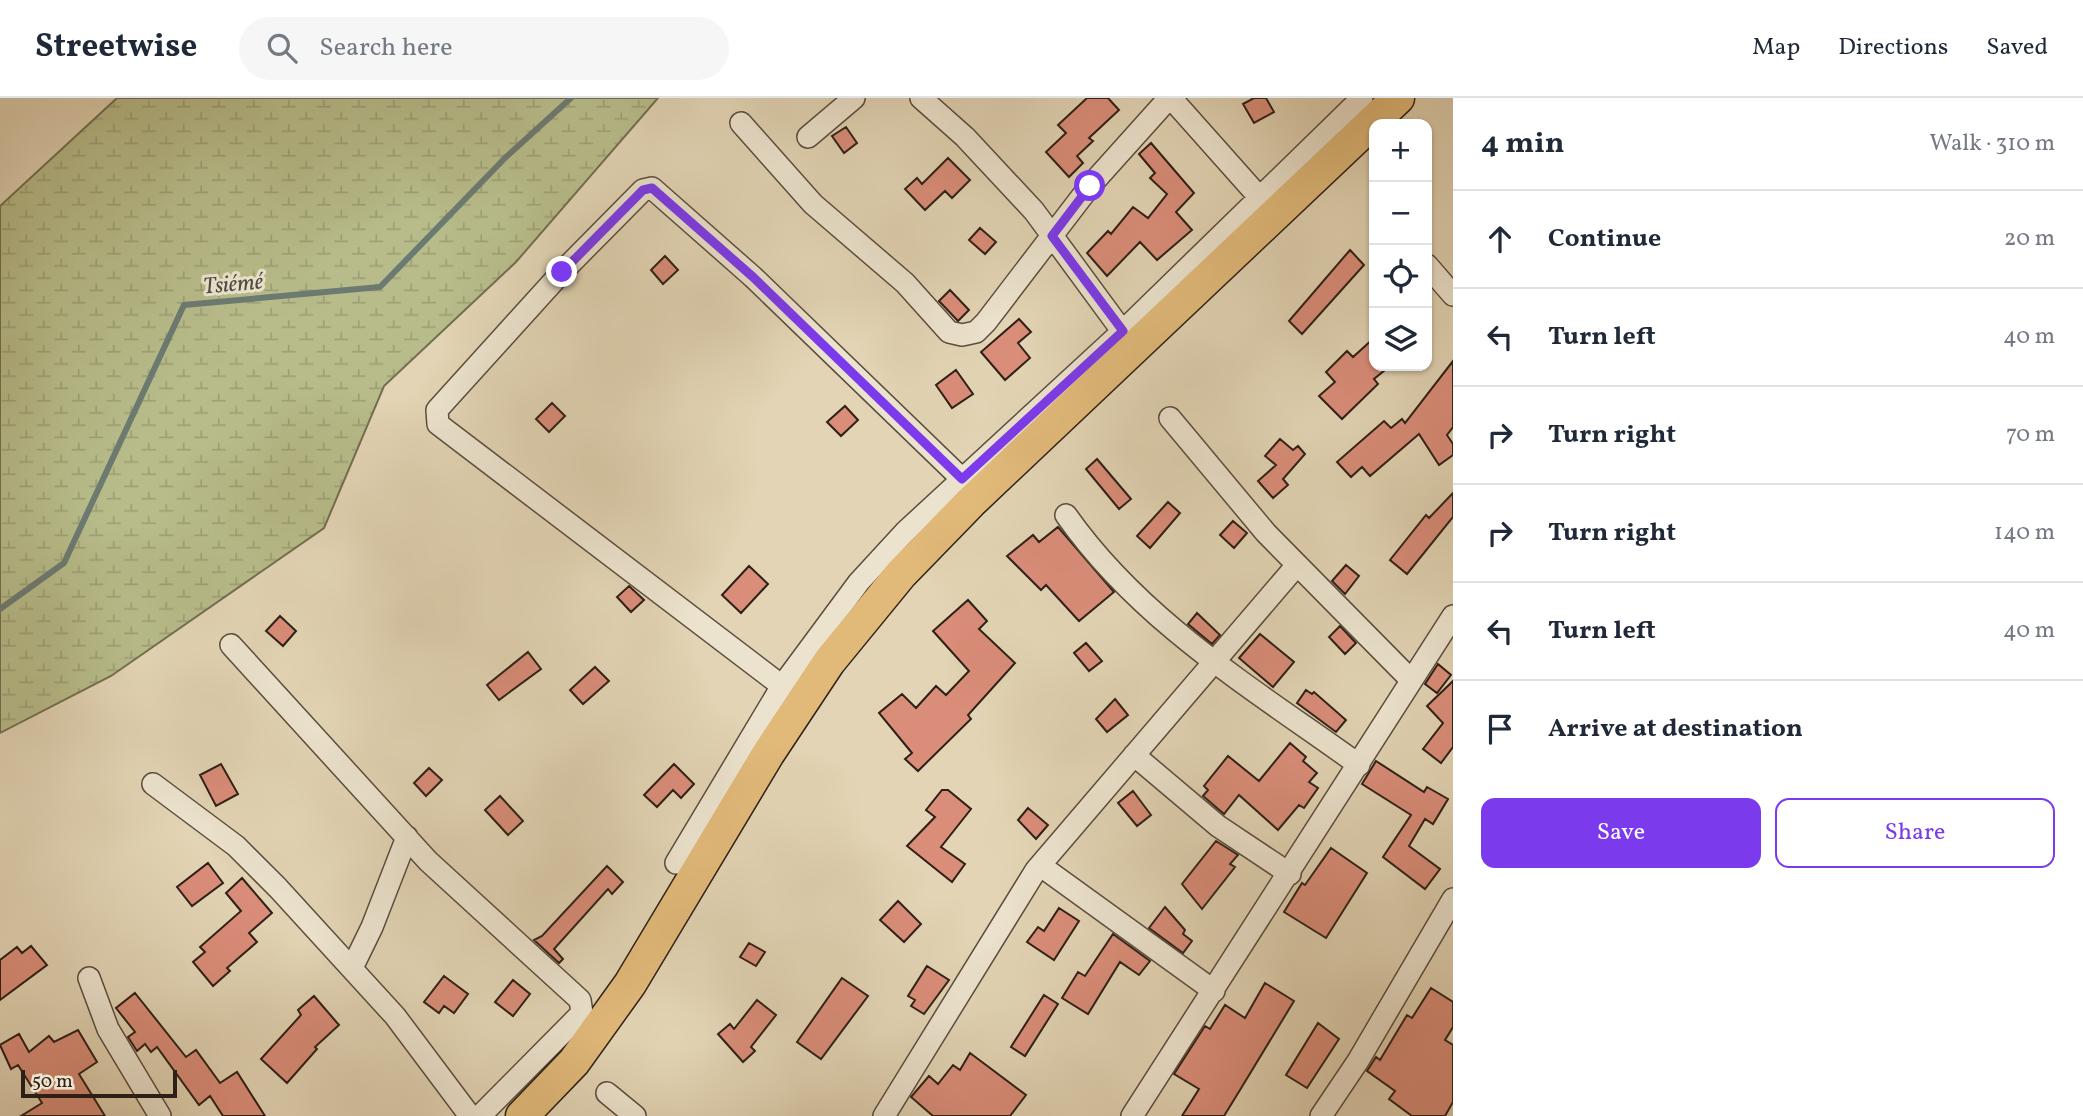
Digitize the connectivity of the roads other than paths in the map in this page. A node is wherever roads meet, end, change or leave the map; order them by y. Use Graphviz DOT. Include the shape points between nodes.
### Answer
graph roads {
  1 [pos="854,98"];
  2 [pos="1170,98"];
  3 [pos="926,99"];
  4 [pos="1377,102"];
  5 [pos="741,123"];
  6 [pos="808,137"];
  7 [pos="1268,206"];
  8 [pos="1052,236"];
  9 [pos="1432,271"];
  10 [pos="1453,295"];
  11 [pos="1129,340"];
  12 [pos="1170,418"];
  13 [pos="962,479"];
  14 [pos="1066,515"];
  15 [pos="1297,565"];
  16 [pos="1453,616"];
  17 [pos="231,645"];
  18 [pos="1215,661"];
  19 [pos="1410,679"];
  20 [pos="782,687"];
  21 [pos="1134,755"];
  22 [pos="1359,765"];
  23 [pos="153,784"];
  24 [pos="407,837"];
  25 [pos="676,863"];
  26 [pos="1041,866"];
  27 [pos="1290,874"];
  28 [pos="1453,899"];
  29 [pos="352,968"];
  30 [pos="89,978"];
  31 [pos="1214,991"];
  32 [pos="607,1093"];
  33 [pos="160,1116"];
  34 [pos="470,1116"];
  35 [pos="480,1116"];
  36 [pos="522,1116"];
  37 [pos="635,1116"];
  38 [pos="884,1116"];
  39 [pos="1132,1116"];
  40 [pos="1321,1116"];
  1 -- 6 [label="street"];
  2 -- 7 [label="street"];
  2 -- 8 [label="street" via="1090,186"];
  3 -- 8 [label="street" via="1034,211"];
  4 -- 7 [label="main road"];
  5 -- 8 [label="street" via="813,204 905,283 949,332 976,332"];
  7 -- 11 [label="main road"];
  8 -- 11 [label="street"];
  9 -- 10 [label="street"];
  11 -- 13 [label="street"];
  11 -- 36 [label="main road" via="901,574 829,662 768,754 630,984 574,1062"];
  12 -- 15 [label="street"];
  13 -- 20 [label="street" via="859,582"];
  13 -- 20 [label="street" via="753,277 652,188 643,190 562,272 437,410 438,424"];
  14 -- 18 [label="street" via="1084,541 1182,639"];
  15 -- 18 [label="street"];
  15 -- 19 [label="street"];
  16 -- 19 [label="street"];
  17 -- 24 [label="street"];
  18 -- 21 [label="street"];
  18 -- 22 [label="street"];
  19 -- 22 [label="street"];
  20 -- 25 [label="street"];
  21 -- 26 [label="street"];
  21 -- 27 [label="street" via="1218,826"];
  22 -- 27 [label="street"];
  23 -- 29 [label="street" via="236,846"];
  24 -- 29 [label="street"];
  24 -- 35 [label="street" via="583,1007"];
  26 -- 31 [label="street"];
  26 -- 38 [label="street"];
  27 -- 31 [label="street"];
  28 -- 40 [label="street"];
  29 -- 34 [label="street" via="395,1016"];
  30 -- 33 [label="street" via="108,1029"];
  31 -- 39 [label="street"];
  32 -- 37 [label="street"];
}
